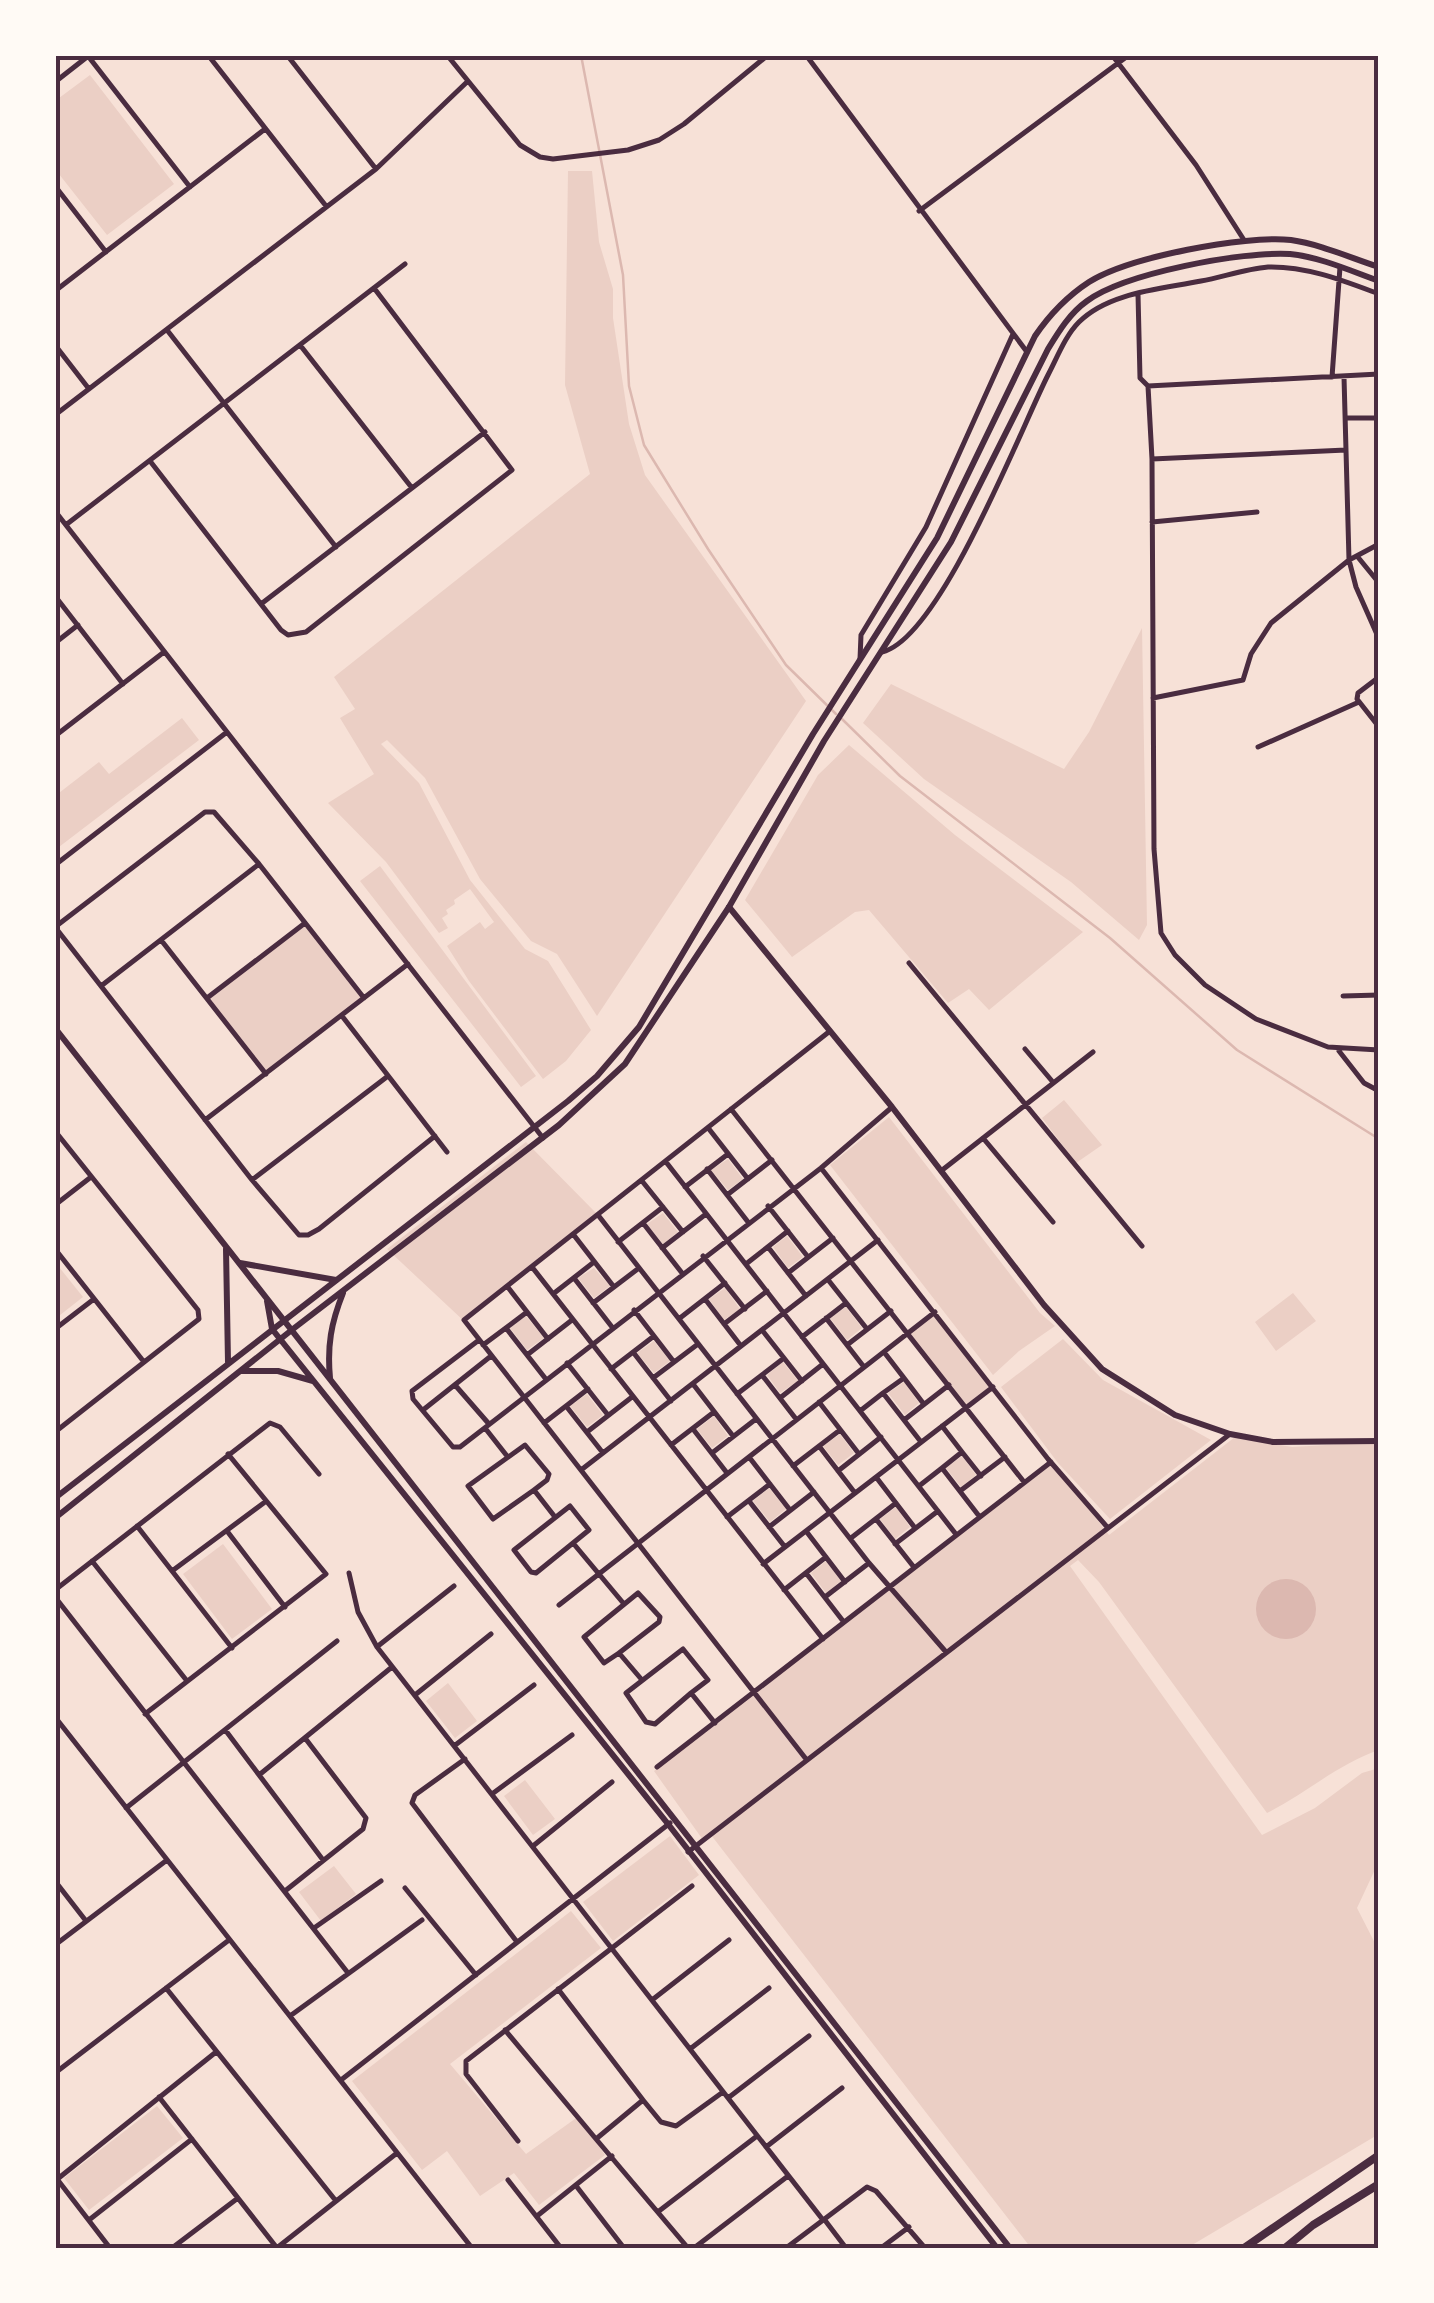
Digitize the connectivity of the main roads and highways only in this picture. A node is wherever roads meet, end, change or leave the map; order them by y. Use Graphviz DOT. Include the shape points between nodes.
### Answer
graph roads {
  1 [pos="1379,267"];
  2 [pos="1379,281"];
  3 [pos="729,907"];
  4 [pos="55,1028"];
  5 [pos="573,1096"];
  6 [pos="580,1106"];
  7 [pos="226,1246"];
  8 [pos="239,1263"];
  9 [pos="336,1280"];
  10 [pos="344,1290"];
  11 [pos="267,1301"];
  12 [pos="286,1319"];
  13 [pos="272,1328"];
  14 [pos="293,1330"];
  15 [pos="281,1340"];
  16 [pos="228,1363"];
  17 [pos="242,1370"];
  18 [pos="330,1380"];
  19 [pos="314,1382"];
  20 [pos="1379,1441"];
  21 [pos="55,1498"];
  22 [pos="55,1518"];
  23 [pos="1379,2155"];
  24 [pos="1379,2184"];
  25 [pos="997,2248"];
  26 [pos="1010,2248"];
  27 [pos="1244,2248"];
  28 [pos="1284,2248"];
  1 -- 5 [label="main road" via="1295,240 1244,240 1201,246 1092,280 1053,310 937,538 639,1027"];
  2 -- 3 [label="main road" via="1292,254 1255,254 1153,274 1088,300 1048,349 951,542"];
  3 -- 6 [label="main road" via="644,1040"];
  3 -- 20 [label="main road" via="1102,1369 1175,1415 1230,1434 1274,1442"];
  4 -- 7 [label="main road"];
  5 -- 6 [label="main road"];
  5 -- 9 [label="main road"];
  6 -- 10 [label="main road"];
  7 -- 8 [label="main road"];
  7 -- 16 [label="main road"];
  8 -- 9 [label="main road"];
  8 -- 11 [label="main road"];
  9 -- 12 [label="main road"];
  10 -- 14 [label="main road"];
  10 -- 18 [label="main road" via="331,1324"];
  11 -- 12 [label="main road"];
  11 -- 13 [label="main road"];
  12 -- 13 [label="main road"];
  12 -- 14 [label="main road"];
  13 -- 15 [label="main road"];
  13 -- 16 [label="main road"];
  14 -- 15 [label="main road"];
  14 -- 18 [label="main road"];
  15 -- 17 [label="main road"];
  15 -- 19 [label="main road"];
  16 -- 21 [label="main road"];
  17 -- 19 [label="main road" via="278,1370"];
  17 -- 22 [label="main road"];
  18 -- 26 [label="main road"];
  19 -- 25 [label="main road"];
  23 -- 27 [label="main road"];
  24 -- 28 [label="main road"];
}
